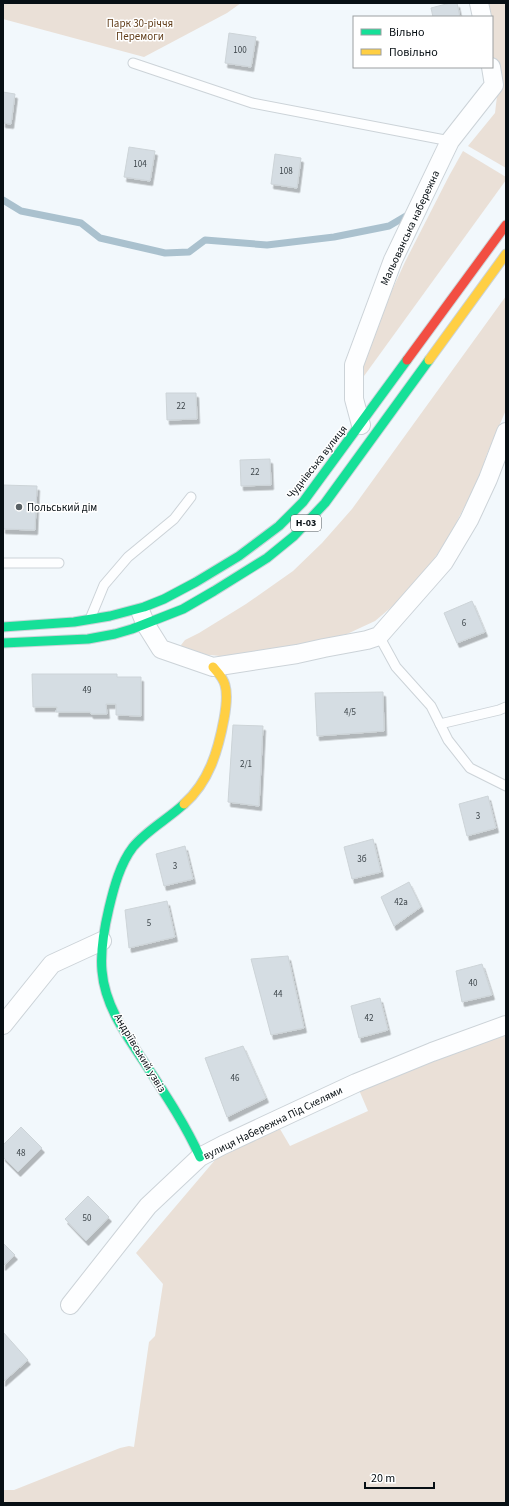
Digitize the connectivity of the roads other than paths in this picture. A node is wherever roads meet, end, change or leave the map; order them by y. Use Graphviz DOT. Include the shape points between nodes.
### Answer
graph roads {
  1 [pos="479,3"];
  2 [pos="482,16"];
  3 [pos="133,63"];
  4 [pos="491,68"];
  5 [pos="450,141"];
  6 [pos="506,225"];
  7 [pos="506,254"];
  8 [pos="361,425"];
  9 [pos="506,432"];
  10 [pos="191,497"];
  11 [pos="3,563"];
  12 [pos="59,563"];
  13 [pos="143,617"];
  14 [pos="89,620"];
  15 [pos="3,627"];
  16 [pos="379,636"];
  17 [pos="3,643"];
  18 [pos="213,667"];
  19 [pos="506,707"];
  20 [pos="440,724"];
  21 [pos="506,786"];
  22 [pos="102,941"];
  23 [pos="3,1025"];
  24 [pos="506,1026"];
  25 [pos="200,1157"];
  26 [pos="70,1305"];
  1 -- 2 [label="street"];
  3 -- 5 [label="lane" via="252,103"];
  4 -- 5 [label="street, Мальованська набережна" via="494,85"];
  5 -- 8 [label="street, Мальованська набережна" via="393,260 354,365 354,399"];
  6 -- 8 [label="main road, Чуднівська вулиця / Н-03"];
  7 -- 13 [label="main road, Чуднівська вулиця / Н-03" via="325,502 299,531 273,554 186,607"];
  8 -- 13 [label="main road, Чуднівська вулиця / Н-03" via="302,503 270,534 231,562 178,592"];
  9 -- 16 [label="street" via="469,520 448,556"];
  10 -- 14 [label="lane" via="174,519 128,557 104,585"];
  11 -- 12 [label="lane"];
  13 -- 14 [label="main road, Чуднівська вулиця / Н-03" via="116,615"];
  13 -- 17 [label="main road, Чуднівська вулиця / Н-03" via="114,634 71,640"];
  13 -- 18 [label="street" via="160,649"];
  14 -- 15 [label="main road, Чуднівська вулиця / Н-03" via="58,625"];
  16 -- 18 [label="street" via="297,654"];
  16 -- 20 [label="lane" via="396,667 431,706"];
  18 -- 22 [label="main road, Андріївський узвіз" via="224,681 227,703 220,740 210,771 200,789 186,803 136,842 123,864"];
  19 -- 20 [label="lane"];
  20 -- 21 [label="lane" via="448,740 470,768"];
  22 -- 23 [label="street" via="52,964"];
  22 -- 25 [label="main road, Андріївський узвіз" via="102,972 116,1016 189,1132"];
  24 -- 25 [label="street, вулиця Набережна Під Скелями" via="356,1083"];
  25 -- 26 [label="street, вулиця Набережна Під Скелями" via="148,1206"];
}
